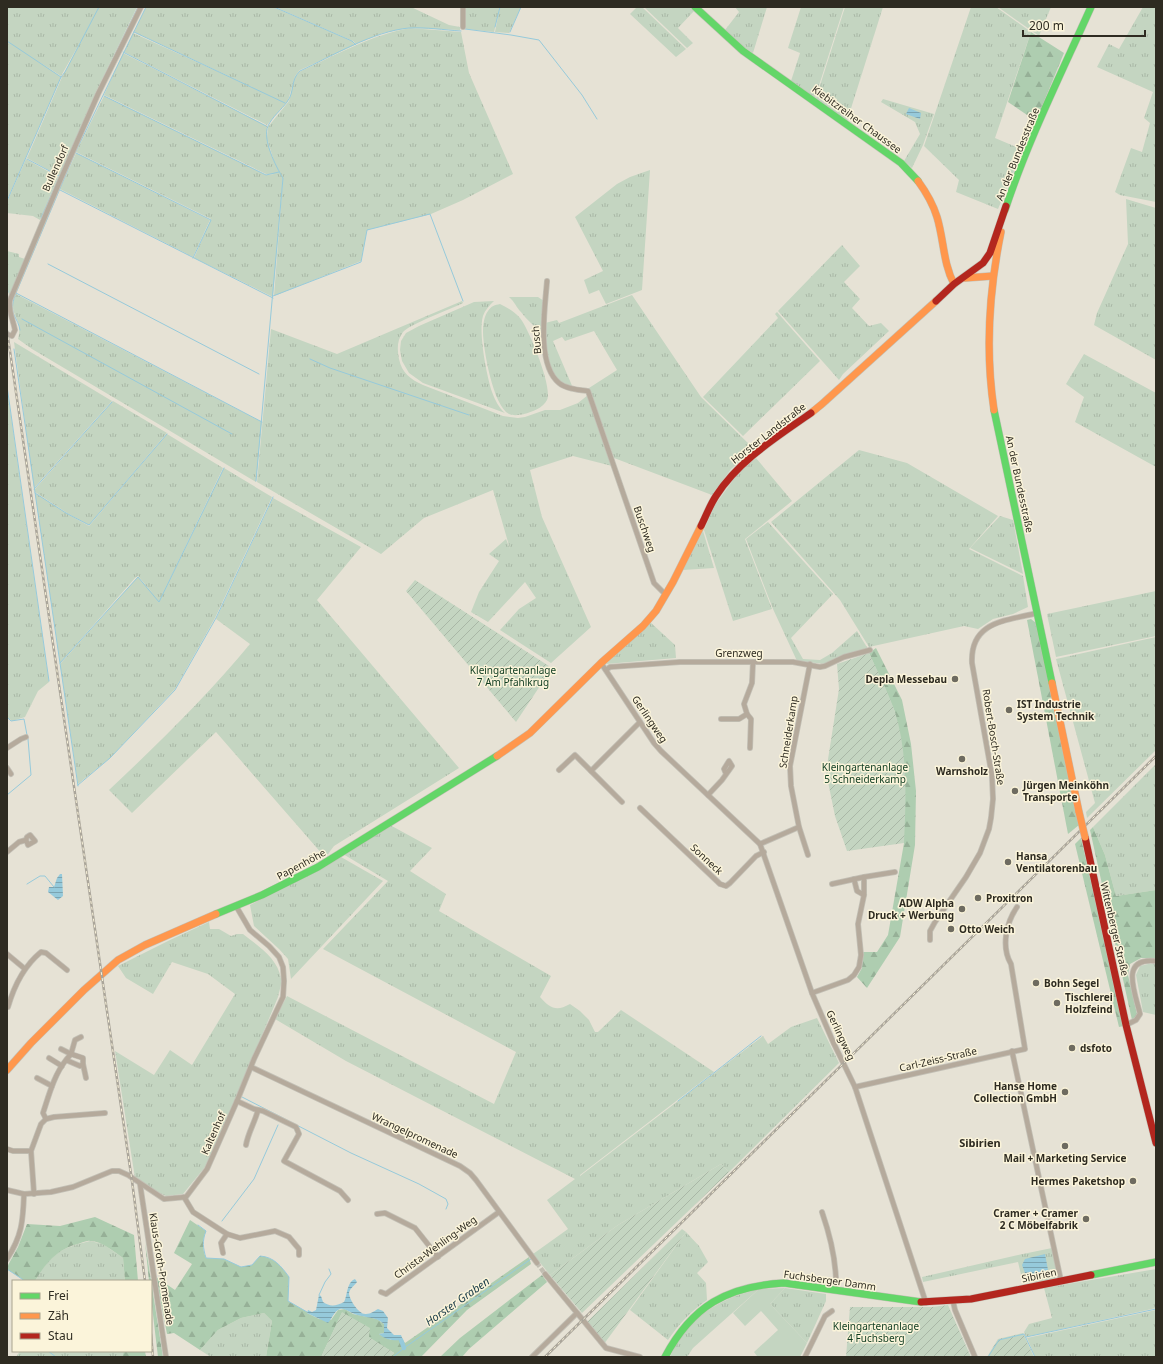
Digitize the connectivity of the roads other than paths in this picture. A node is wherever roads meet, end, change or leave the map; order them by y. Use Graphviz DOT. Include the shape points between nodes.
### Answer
graph roads {
  1 [pos="141,7"];
  2 [pos="463,7"];
  3 [pos="695,7"];
  4 [pos="1091,7"];
  5 [pos="463,27"];
  6 [pos="1006,206"];
  7 [pos="993,276"];
  8 [pos="964,278"];
  9 [pos="547,281"];
  10 [pos="954,284"];
  11 [pos="7,334"];
  12 [pos="613,464"];
  13 [pos="666,595"];
  14 [pos="1034,600"];
  15 [pos="1037,613"];
  16 [pos="870,650"];
  17 [pos="753,662"];
  18 [pos="601,663"];
  19 [pos="810,664"];
  20 [pos="606,670"];
  21 [pos="747,714"];
  22 [pos="721,719"];
  23 [pos="640,722"];
  24 [pos="26,738"];
  25 [pos="7,748"];
  26 [pos="750,748"];
  27 [pos="7,768"];
  28 [pos="559,770"];
  29 [pos="591,771"];
  30 [pos="11,774"];
  31 [pos="726,774"];
  32 [pos="708,796"];
  33 [pos="622,802"];
  34 [pos="640,808"];
  35 [pos="799,827"];
  36 [pos="26,840"];
  37 [pos="760,844"];
  38 [pos="7,852"];
  39 [pos="764,852"];
  40 [pos="808,855"];
  41 [pos="895,872"];
  42 [pos="864,877"];
  43 [pos="854,879"];
  44 [pos="832,884"];
  45 [pos="864,895"];
  46 [pos="236,906"];
  47 [pos="1017,907"];
  48 [pos="930,940"];
  49 [pos="7,954"];
  50 [pos="1156,961"];
  51 [pos="25,969"];
  52 [pos="67,970"];
  53 [pos="812,993"];
  54 [pos="8,1007"];
  55 [pos="1126,1025"];
  56 [pos="81,1037"];
  57 [pos="61,1049"];
  58 [pos="1012,1051"];
  59 [pos="71,1054"];
  60 [pos="49,1058"];
  61 [pos="66,1060"];
  62 [pos="83,1064"];
  63 [pos="62,1066"];
  64 [pos="251,1067"];
  65 [pos="7,1070"];
  66 [pos="37,1078"];
  67 [pos="86,1078"];
  68 [pos="52,1086"];
  69 [pos="855,1087"];
  70 [pos="237,1101"];
  71 [pos="258,1110"];
  72 [pos="105,1113"];
  73 [pos="46,1119"];
  74 [pos="1156,1143"];
  75 [pos="246,1145"];
  76 [pos="7,1149"];
  77 [pos="31,1151"];
  78 [pos="140,1184"];
  79 [pos="7,1190"];
  80 [pos="24,1194"];
  81 [pos="34,1194"];
  82 [pos="184,1198"];
  83 [pos="348,1200"];
  84 [pos="499,1212"];
  85 [pos="822,1212"];
  86 [pos="377,1214"];
  87 [pos="227,1234"];
  88 [pos="223,1253"];
  89 [pos="299,1255"];
  90 [pos="438,1257"];
  91 [pos="7,1259"];
  92 [pos="1155,1262"];
  93 [pos="537,1263"];
  94 [pos="545,1274"];
  95 [pos="1061,1281"];
  96 [pos="836,1290"];
  97 [pos="381,1292"];
  98 [pos="953,1301"];
  99 [pos="926,1302"];
  100 [pos="832,1311"];
  101 [pos="577,1313"];
  102 [pos="166,1357"];
  103 [pos="532,1357"];
  104 [pos="640,1357"];
  105 [pos="665,1357"];
  106 [pos="804,1357"];
  107 [pos="975,1357"];
  1 -- 11 [label="street, Bullendorf" via="58,183 10,300 10,316 15,330 12,336"];
  2 -- 5 [label="street"];
  3 -- 10 [label="main road, Kiebitzreiher Chaussee" via="744,51 910,172 927,193 937,217 947,272"];
  4 -- 6 [label="main road, An der Bundesstraße" via="1026,154"];
  6 -- 7 [label="main road, An der Bundesstraße"];
  6 -- 8 [label="main road, Horster Landstraße" via="990,253 983,263"];
  7 -- 8 [label="main road"];
  7 -- 14 [label="main road, An der Bundesstraße" via="989,318 989,363 994,408"];
  8 -- 10 [label="main road, Horster Landstraße"];
  9 -- 12 [label="street, Busch" via="544,350 551,374 559,384 588,391"];
  10 -- 13 [label="main road, Horster Landstraße" via="822,404 737,470 716,496"];
  12 -- 13 [label="street, Buschweg" via="654,583"];
  13 -- 18 [label="main road, Horster Landstraße" via="643,626"];
  14 -- 15 [label="main road, Wittenberger Straße"];
  15 -- 48 [label="street, Robert-Bosch-Straße" via="989,626 979,634 973,646 972,663 992,776 992,818 980,853 934,922"];
  15 -- 55 [label="main road, Wittenberger Straße, bridge"];
  16 -- 19 [label="street, Grenzweg" via="844,657 825,666"];
  17 -- 19 [label="street, Grenzweg"];
  17 -- 20 [label="street, Grenzweg" via="680,662 610,667"];
  17 -- 21 [label="street" via="752,683 744,704"];
  18 -- 20 [label="street, Gerlingweg"];
  18 -- 46 [label="main road, Papenhöhe" via="530,733 512,746 318,868"];
  19 -- 35 [label="street, Schneiderkamp" via="790,766"];
  20 -- 23 [label="street, Gerlingweg"];
  21 -- 22 [label="street" via="739,719"];
  21 -- 26 [label="street" via="751,719"];
  23 -- 29 [label="street"];
  23 -- 32 [label="street, Gerlingweg" via="661,751"];
  24 -- 25 [label="street"];
  27 -- 30 [label="street"];
  28 -- 29 [label="street" via="575,754"];
  29 -- 33 [label="street"];
  31 -- 32 [label="street"];
  32 -- 37 [label="street, Gerlingweg"];
  34 -- 39 [label="street, Sonneck" via="720,884 726,886 756,856"];
  35 -- 37 [label="street"];
  35 -- 40 [label="street, Schneiderkamp"];
  36 -- 38 [label="street" via="19,842"];
  37 -- 39 [label="street, Gerlingweg"];
  39 -- 53 [label="street, Gerlingweg"];
  41 -- 42 [label="street"];
  42 -- 43 [label="street"];
  42 -- 45 [label="street"];
  43 -- 44 [label="street"];
  43 -- 45 [label="street" via="857,891"];
  45 -- 53 [label="street" via="858,924 861,955 859,967 848,980"];
  46 -- 64 [label="street, Kaltenhof" via="250,930 279,957 283,967 283,996"];
  46 -- 65 [label="main road, Papenhöhe" via="145,945 118,960 84,990"];
  47 -- 58 [label="street, Carl-Zeiss-Straße" via="1011,915 1006,945 1025,1048"];
  49 -- 51 [label="street"];
  50 -- 55 [label="street" via="1141,961 1134,966 1132,976 1140,1014 1136,1020"];
  51 -- 52 [label="street" via="43,950"];
  51 -- 54 [label="street" via="14,988"];
  53 -- 69 [label="street, Gerlingweg"];
  55 -- 74 [label="main road, Wittenberger Straße"];
  56 -- 59 [label="street" via="75,1040"];
  57 -- 59 [label="street"];
  58 -- 69 [label="street, Carl-Zeiss-Straße"];
  58 -- 95 [label="street"];
  59 -- 61 [label="street"];
  59 -- 62 [label="street" via="83,1058"];
  60 -- 63 [label="street"];
  61 -- 62 [label="street" via="80,1066"];
  61 -- 63 [label="street"];
  62 -- 67 [label="street"];
  63 -- 68 [label="street"];
  64 -- 70 [label="street, Kaltenhof"];
  64 -- 84 [label="street, Wrangelpromenade" via="460,1166 476,1180"];
  66 -- 68 [label="street"];
  68 -- 73 [label="street" via="42,1113"];
  69 -- 99 [label="street, Gerlingweg"];
  70 -- 71 [label="street"];
  70 -- 82 [label="street, Kaltenhof" via="207,1169"];
  71 -- 75 [label="street"];
  71 -- 83 [label="street" via="298,1130 299,1134 284,1161 340,1191"];
  72 -- 73 [label="street"];
  73 -- 77 [label="street" via="41,1124"];
  76 -- 77 [label="street"];
  77 -- 81 [label="street"];
  78 -- 81 [label="street" via="124,1173 112,1171 73,1187"];
  78 -- 82 [label="street" via="164,1199"];
  78 -- 102 [label="street, Klaus-Groth-Promenade"];
  79 -- 80 [label="street"];
  80 -- 81 [label="street"];
  80 -- 91 [label="street" via="23,1222"];
  82 -- 87 [label="street" via="193,1212"];
  84 -- 90 [label="street, Christa-Wehling-Weg"];
  84 -- 93 [label="street, Wrangelpromenade"];
  85 -- 96 [label="street" via="835,1259"];
  86 -- 90 [label="street" via="385,1213 415,1228"];
  87 -- 88 [label="street" via="222,1243"];
  87 -- 89 [label="street" via="240,1238 274,1231 289,1237 299,1249"];
  90 -- 97 [label="street, Christa-Wehling-Weg" via="386,1294"];
  92 -- 95 [label="main road, Sibirien"];
  94 -- 101 [label="street"];
  95 -- 98 [label="main road, Sibirien"];
  96 -- 99 [label="main road, Fuchsberger Damm"];
  96 -- 105 [label="main road, Fuchsberger Damm" via="769,1282 736,1290 717,1298 692,1317 676,1335"];
  98 -- 99 [label="main road, Sibirien"];
  98 -- 107 [label="street"];
  100 -- 106 [label="street" via="825,1316"];
  101 -- 103 [label="street"];
  101 -- 104 [label="street" via="606,1348"];
}
